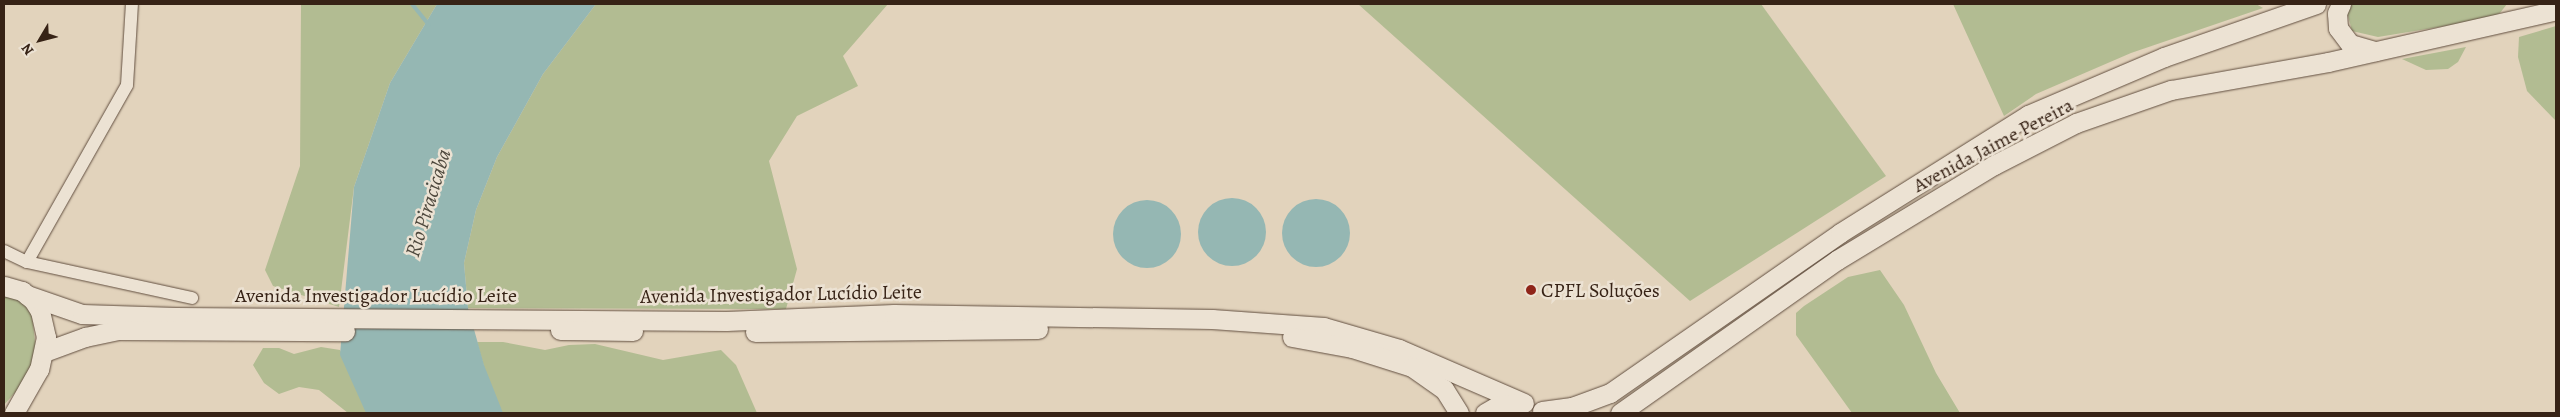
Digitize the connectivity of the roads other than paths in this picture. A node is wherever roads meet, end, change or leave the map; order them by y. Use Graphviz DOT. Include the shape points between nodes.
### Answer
graph roads {
  1 [pos="132,4"];
  2 [pos="2316,4"];
  3 [pos="2341,4"];
  4 [pos="2518,4"];
  5 [pos="2556,10"];
  6 [pos="2510,22"];
  7 [pos="2376,52"];
  8 [pos="4,251"];
  9 [pos="27,262"];
  10 [pos="4,286"];
  11 [pos="27,295"];
  12 [pos="192,298"];
  13 [pos="492,324"];
  14 [pos="321,325"];
  15 [pos="44,352"];
  16 [pos="1524,403"];
  17 [pos="1544,412"];
  18 [pos="14,413"];
  19 [pos="1459,413"];
  20 [pos="1485,413"];
  21 [pos="1620,413"];
  1 -- 9 [label="street" via="126,85"];
  2 -- 17 [label="main road, Avenida Jaime Pereira" via="2164,57 2028,114 1840,233 1610,393 1572,407"];
  3 -- 7 [label="main road" via="2337,13 2338,28 2350,44"];
  4 -- 6 [label="main road"];
  5 -- 6 [label="main road, Avenida Jaime Pereira"];
  6 -- 7 [label="main road, Avenida Jaime Pereira"];
  7 -- 21 [label="main road, Avenida Jaime Pereira" via="2171,90 2076,123 1994,165 1837,260"];
  8 -- 9 [label="street"];
  9 -- 12 [label="street"];
  10 -- 11 [label="main road, Avenida Investigador Lucídio Leite"];
  11 -- 14 [label="main road, Avenida Investigador Lucídio Leite" via="82,314"];
  11 -- 15 [label="main road" via="43,319"];
  13 -- 14 [label="main road, Avenida Investigador Lucídio Leite"];
  13 -- 16 [label="main road, Avenida Investigador Lucídio Leite" via="726,321 894,314 1212,319 1324,327 1398,349"];
  13 -- 19 [label="main road, Avenida Investigador Lucídio Leite" via="718,333 1202,329 1266,334 1352,348 1412,367 1444,389"];
  14 -- 15 [label="main road, Avenida Investigador Lucídio Leite" via="118,330 85,337"];
  15 -- 18 [label="main road" via="39,369"];
  16 -- 17 [label="main road, Avenida Investigador Lucídio Leite"];
  16 -- 20 [label="main road" via="1497,406"];
}
